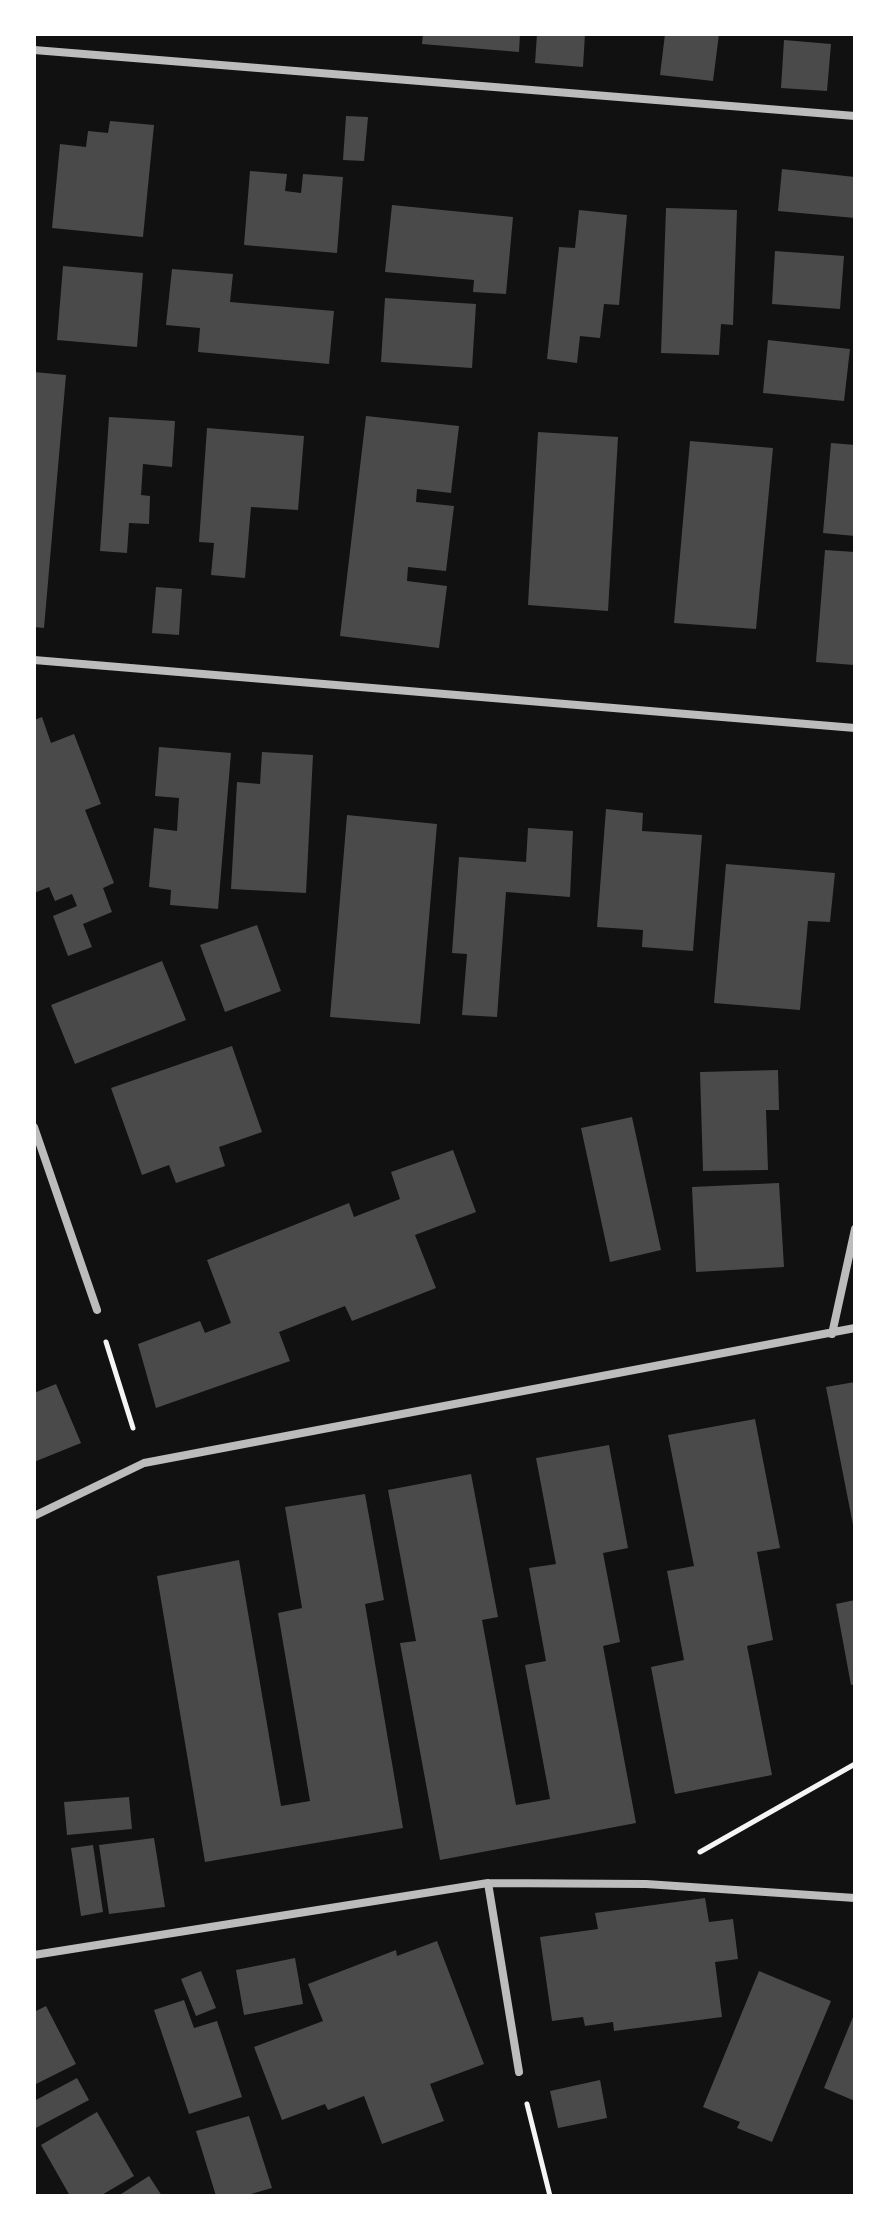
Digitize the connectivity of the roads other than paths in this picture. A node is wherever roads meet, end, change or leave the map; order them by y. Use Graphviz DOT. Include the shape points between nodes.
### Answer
graph roads {
  1 [pos="34,50"];
  2 [pos="855,116"];
  3 [pos="34,660"];
  4 [pos="855,728"];
  5 [pos="34,1127"];
  6 [pos="855,1229"];
  7 [pos="97,1310"];
  8 [pos="855,1328"];
  9 [pos="832,1334"];
  10 [pos="34,1516"];
  11 [pos="488,1883"];
  12 [pos="855,1898"];
  13 [pos="34,1955"];
  14 [pos="519,2072"];
  1 -- 2 [label="street"];
  3 -- 4 [label="street"];
  5 -- 7 [label="street"];
  6 -- 9 [label="street"];
  8 -- 9 [label="street"];
  9 -- 10 [label="street" via="144,1463"];
  11 -- 12 [label="street" via="671,1885"];
  11 -- 13 [label="street"];
  11 -- 14 [label="street"];
}
